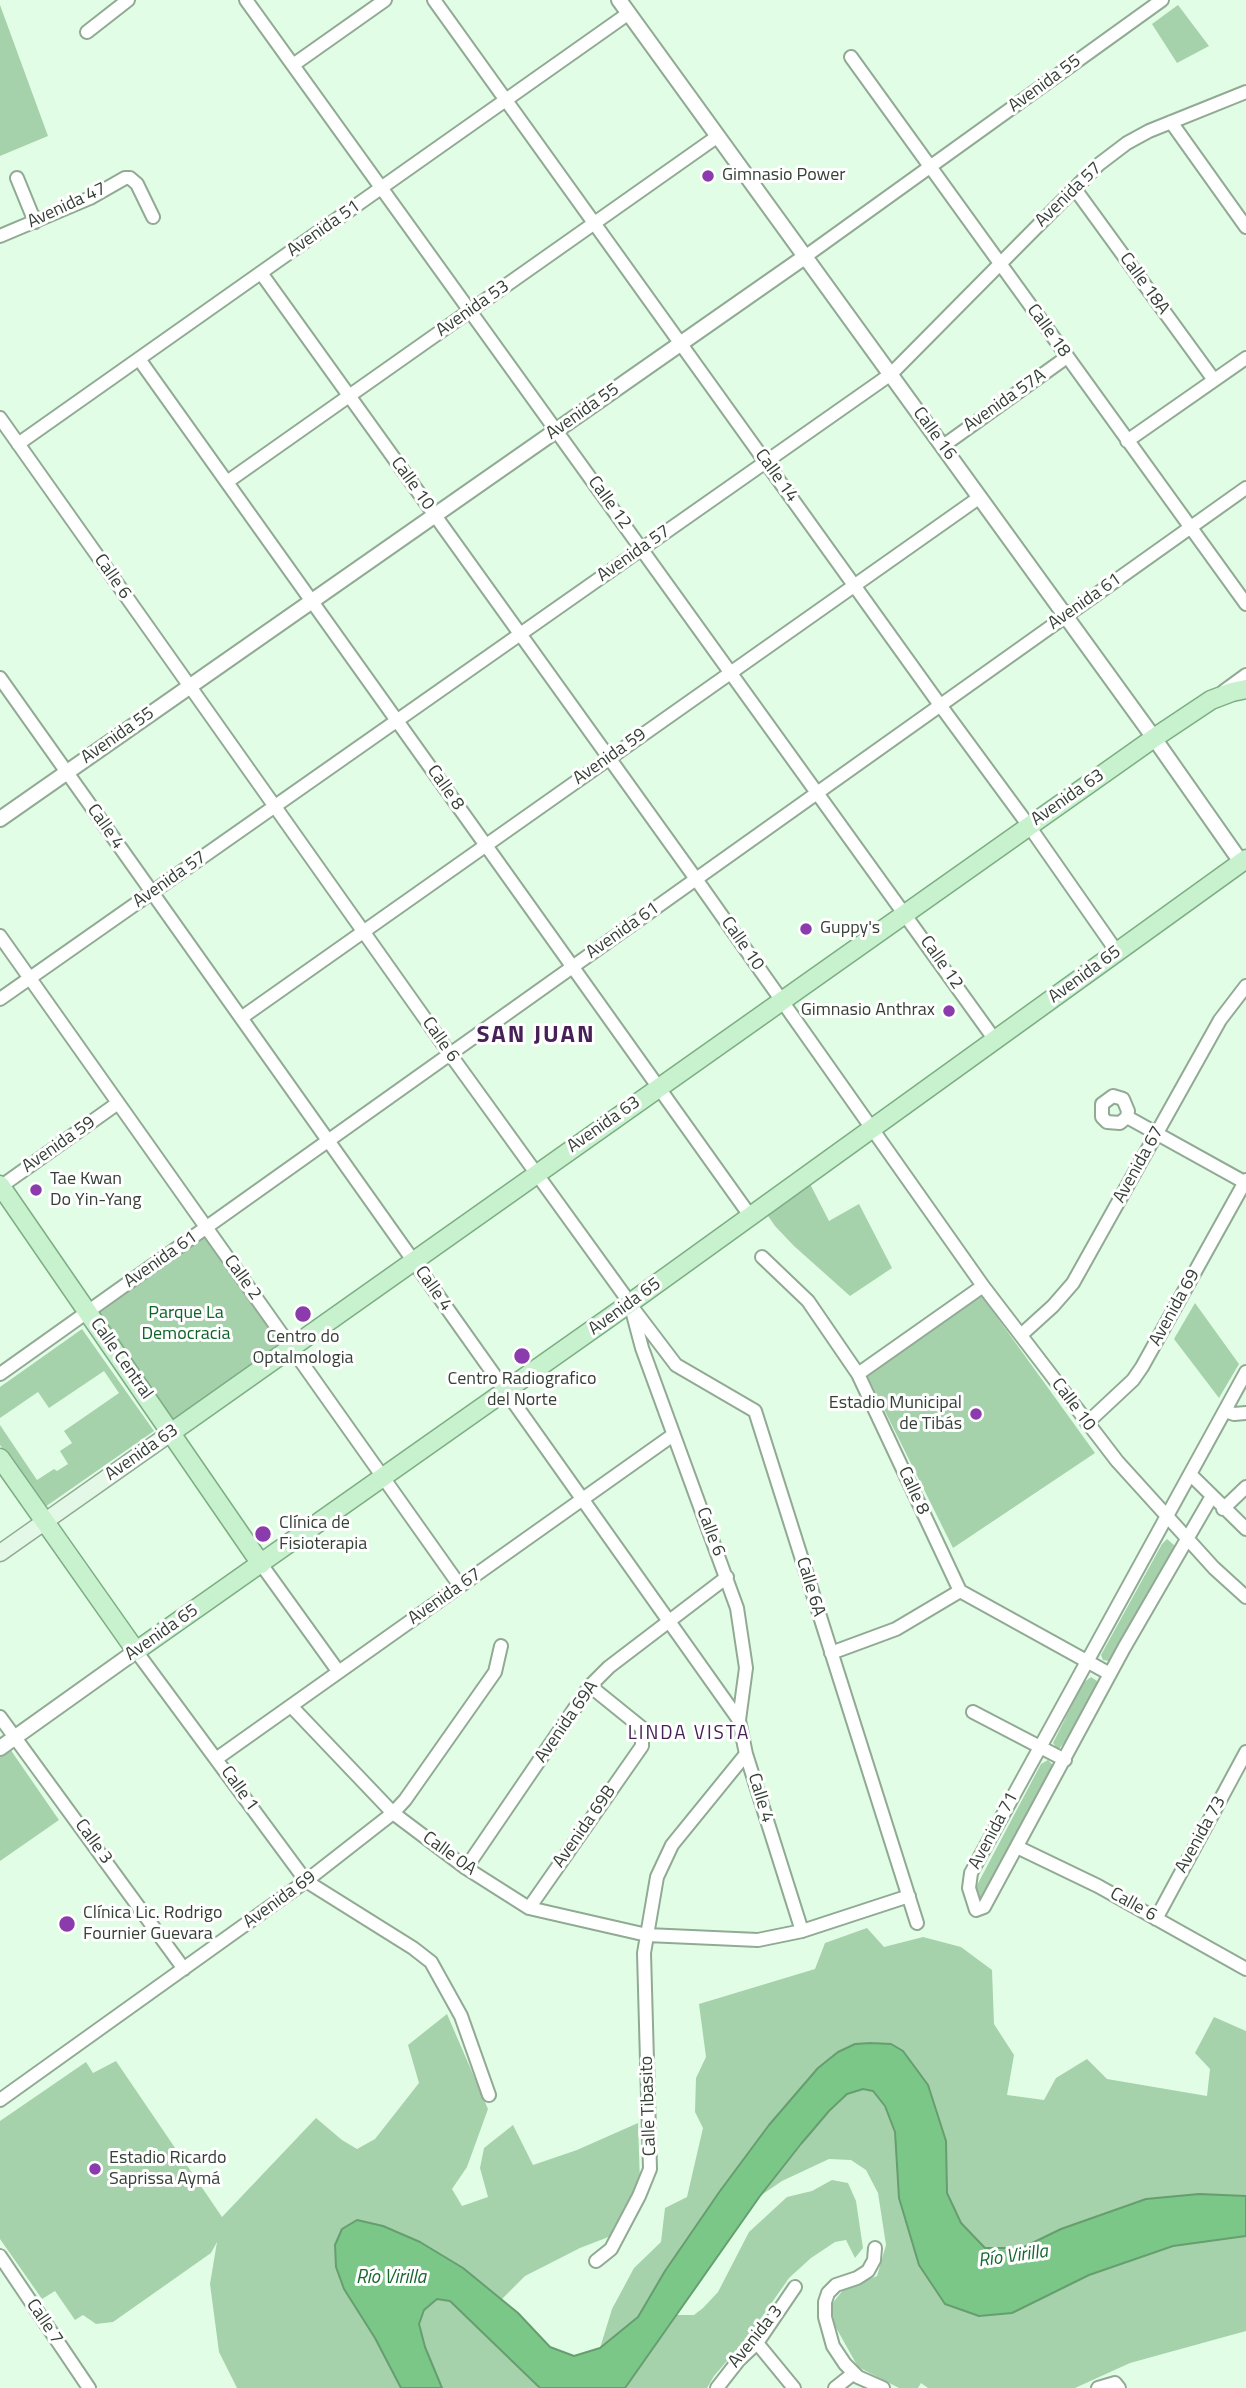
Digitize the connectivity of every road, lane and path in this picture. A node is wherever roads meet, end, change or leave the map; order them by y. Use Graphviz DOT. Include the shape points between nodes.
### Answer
graph roads {
  1 [pos="128,0"];
  2 [pos="246,0"];
  3 [pos="385,0"];
  4 [pos="434,0"];
  5 [pos="619,0"];
  6 [pos="1162,0"];
  7 [pos="629,13"];
  8 [pos="87,32"];
  9 [pos="851,57"];
  10 [pos="293,65"];
  11 [pos="1246,92"];
  12 [pos="506,100"];
  13 [pos="1171,122"];
  14 [pos="718,136"];
  15 [pos="930,167"];
  16 [pos="17,178"];
  17 [pos="382,188"];
  18 [pos="1075,189"];
  19 [pos="153,217"];
  20 [pos="35,222"];
  21 [pos="594,223"];
  22 [pos="1246,227"];
  23 [pos="0,236"];
  24 [pos="806,256"];
  25 [pos="1000,264"];
  26 [pos="261,273"];
  27 [pos="470,311"];
  28 [pos="681,344"];
  29 [pos="1067,357"];
  30 [pos="1246,358"];
  31 [pos="139,359"];
  32 [pos="891,374"];
  33 [pos="1214,380"];
  34 [pos="349,396"];
  35 [pos="0,418"];
  36 [pos="556,430"];
  37 [pos="1127,441"];
  38 [pos="19,444"];
  39 [pos="943,446"];
  40 [pos="765,462"];
  41 [pos="227,482"];
  42 [pos="1246,488"];
  43 [pos="980,497"];
  44 [pos="435,515"];
  45 [pos="1190,528"];
  46 [pos="642,549"];
  47 [pos="854,586"];
  48 [pos="312,601"];
  49 [pos="1246,604"];
  50 [pos="1066,616"];
  51 [pos="520,634"];
  52 [pos="731,673"];
  53 [pos="1246,675"];
  54 [pos="0,678"];
  55 [pos="189,686"];
  56 [pos="1246,690"];
  57 [pos="1211,700"];
  58 [pos="940,705"];
  59 [pos="397,720"];
  60 [pos="1154,738"];
  61 [pos="609,758"];
  62 [pos="66,772"];
  63 [pos="817,793"];
  64 [pos="275,806"];
  65 [pos="0,819"];
  66 [pos="1029,826"];
  67 [pos="486,845"];
  68 [pos="1244,864"];
  69 [pos="696,879"];
  70 [pos="152,892"];
  71 [pos="905,913"];
  72 [pos="363,931"];
  73 [pos="0,936"];
  74 [pos="1117,952"];
  75 [pos="573,967"];
  76 [pos="30,978"];
  77 [pos="1246,986"];
  78 [pos="0,999"];
  79 [pos="781,1000"];
  80 [pos="241,1018"];
  81 [pos="995,1040"];
  82 [pos="450,1054"];
  83 [pos="659,1086"];
  84 [pos="118,1103"];
  85 [pos="1127,1118"];
  86 [pos="871,1130"];
  87 [pos="1157,1134"];
  88 [pos="328,1141"];
  89 [pos="536,1173"];
  90 [pos="1245,1182"];
  91 [pos="0,1186"];
  92 [pos="751,1217"];
  93 [pos="206,1228"];
  94 [pos="762,1257"];
  95 [pos="412,1260"];
  96 [pos="984,1286"];
  97 [pos="630,1303"];
  98 [pos="88,1312"];
  99 [pos="1021,1335"];
  100 [pos="655,1339"];
  101 [pos="290,1346"];
  102 [pos="642,1348"];
  103 [pos="1246,1371"];
  104 [pos="0,1374"];
  105 [pos="858,1374"];
  106 [pos="506,1392"];
  107 [pos="1225,1411"];
  108 [pos="1246,1413"];
  109 [pos="1087,1423"];
  110 [pos="172,1432"];
  111 [pos="673,1435"];
  112 [pos="0,1458"];
  113 [pos="1190,1474"];
  114 [pos="382,1478"];
  115 [pos="1246,1487"];
  116 [pos="1212,1496"];
  117 [pos="582,1499"];
  118 [pos="1223,1508"];
  119 [pos="1166,1516"];
  120 [pos="45,1521"];
  121 [pos="1246,1529"];
  122 [pos="1186,1538"];
  123 [pos="0,1553"];
  124 [pos="261,1564"];
  125 [pos="727,1577"];
  126 [pos="460,1586"];
  127 [pos="960,1591"];
  128 [pos="1246,1597"];
  129 [pos="669,1622"];
  130 [pos="501,1646"];
  131 [pos="136,1651"];
  132 [pos="831,1653"];
  133 [pos="1086,1661"];
  134 [pos="338,1671"];
  135 [pos="1111,1674"];
  136 [pos="590,1686"];
  137 [pos="291,1706"];
  138 [pos="974,1712"];
  139 [pos="0,1717"];
  140 [pos="739,1720"];
  141 [pos="15,1737"];
  142 [pos="1040,1746"];
  143 [pos="0,1748"];
  144 [pos="1246,1752"];
  145 [pos="746,1754"];
  146 [pos="216,1759"];
  147 [pos="1065,1760"];
  148 [pos="393,1813"];
  149 [pos="1017,1847"];
  150 [pos="466,1868"];
  151 [pos="306,1881"];
  152 [pos="909,1896"];
  153 [pos="529,1908"];
  154 [pos="1156,1919"];
  155 [pos="917,1923"];
  156 [pos="802,1931"];
  157 [pos="646,1935"];
  158 [pos="184,1969"];
  159 [pos="1246,1969"];
  160 [pos="489,2095"];
  161 [pos="0,2100"];
  162 [pos="874,2248"];
  163 [pos="0,2256"];
  164 [pos="596,2261"];
  165 [pos="795,2287"];
  166 [pos="757,2343"];
  167 [pos="857,2380"];
  168 [pos="89,2388"];
  169 [pos="717,2388"];
  170 [pos="794,2388"];
  171 [pos="835,2388"];
  172 [pos="883,2388"];
  173 [pos="1098,2388"];
  174 [pos="1119,2388"];
  1 -- 8 [label="street"];
  2 -- 10 [label="street, Calle 12"];
  3 -- 10 [label="street"];
  4 -- 12 [label="street, Calle 14"];
  5 -- 7 [label="street, Calle 16"];
  6 -- 15 [label="street, Avenida 55"];
  7 -- 12 [label="street, Avenida 51"];
  7 -- 14 [label="street, Calle 16"];
  9 -- 15 [label="street, Calle 18"];
  10 -- 17 [label="street, Calle 12"];
  11 -- 13 [label="street, Avenida 57"];
  12 -- 17 [label="street, Avenida 51"];
  12 -- 21 [label="street, Calle 14"];
  13 -- 18 [label="street, Avenida 57" via="1127,143"];
  13 -- 22 [label="street"];
  14 -- 21 [label="street, Avenida 53"];
  14 -- 24 [label="street, Calle 16"];
  15 -- 24 [label="street, Avenida 55"];
  15 -- 25 [label="street, Calle 18"];
  16 -- 20 [label="street"];
  17 -- 26 [label="street, Avenida 51"];
  17 -- 27 [label="street, Calle 12"];
  18 -- 25 [label="street, Avenida 57"];
  18 -- 33 [label="street, Calle 18A"];
  19 -- 20 [label="street, Avenida 47" via="137,184 125,178"];
  20 -- 23 [label="street, Avenida 47"];
  21 -- 27 [label="street, Avenida 53"];
  21 -- 28 [label="street, Calle 14"];
  24 -- 28 [label="street, Avenida 55"];
  24 -- 32 [label="street, Calle 16"];
  25 -- 29 [label="street, Calle 18"];
  25 -- 32 [label="street, Avenida 57"];
  26 -- 31 [label="street, Avenida 51"];
  26 -- 34 [label="street, Calle 10"];
  27 -- 34 [label="street, Avenida 53"];
  27 -- 36 [label="street, Calle 12"];
  28 -- 36 [label="street, Avenida 55"];
  28 -- 40 [label="street, Calle 14"];
  29 -- 37 [label="street, Calle 18"];
  29 -- 39 [label="street, Avenida 57A"];
  30 -- 33 [label="street"];
  31 -- 38 [label="street, Avenida 51"];
  31 -- 41 [label="street, Calle 8"];
  32 -- 39 [label="street, Calle 16"];
  32 -- 40 [label="street, Avenida 57"];
  33 -- 37 [label="street"];
  34 -- 41 [label="street, Avenida 53"];
  34 -- 44 [label="street, Calle 10"];
  35 -- 38 [label="street, Calle 6"];
  36 -- 44 [label="street, Avenida 55"];
  36 -- 46 [label="street, Calle 12"];
  37 -- 45 [label="street, Calle 18"];
  38 -- 55 [label="street, Calle 6"];
  39 -- 43 [label="street, Calle 16"];
  40 -- 46 [label="street, Avenida 57"];
  40 -- 47 [label="street, Calle 14"];
  41 -- 48 [label="street, Calle 8"];
  42 -- 45 [label="street, Avenida 61"];
  43 -- 47 [label="street, Avenida 59"];
  43 -- 50 [label="street, Calle 16"];
  44 -- 48 [label="street, Avenida 55"];
  44 -- 51 [label="street, Calle 10"];
  45 -- 49 [label="street, Calle 18"];
  45 -- 50 [label="street, Avenida 61"];
  46 -- 51 [label="street, Avenida 57"];
  46 -- 52 [label="street, Calle 12"];
  47 -- 52 [label="street, Avenida 59"];
  47 -- 58 [label="street, Calle 14"];
  48 -- 55 [label="street, Avenida 55"];
  48 -- 59 [label="street, Calle 8"];
  50 -- 58 [label="street, Avenida 61"];
  50 -- 60 [label="street, Calle 16"];
  51 -- 59 [label="street, Avenida 57"];
  51 -- 61 [label="street, Calle 10"];
  52 -- 61 [label="street, Avenida 59"];
  52 -- 63 [label="street, Calle 12"];
  53 -- 57 [label="street, Avenida 63"];
  54 -- 62 [label="street, Calle 4"];
  55 -- 62 [label="street, Avenida 55"];
  55 -- 64 [label="street, Calle 6"];
  56 -- 57 [label="main road, Avenida 63"];
  57 -- 60 [label="main road, Avenida 63"];
  58 -- 63 [label="street, Avenida 61"];
  58 -- 66 [label="street, Calle 14"];
  59 -- 64 [label="street, Avenida 57"];
  59 -- 67 [label="street, Calle 8"];
  60 -- 66 [label="main road, Avenida 63"];
  60 -- 68 [label="street, Calle 16"];
  61 -- 67 [label="street, Avenida 59"];
  61 -- 69 [label="street, Calle 10"];
  62 -- 65 [label="street, Avenida 55"];
  62 -- 70 [label="street, Calle 4"];
  63 -- 69 [label="street, Avenida 61"];
  63 -- 71 [label="street, Calle 12"];
  64 -- 70 [label="street, Avenida 57"];
  64 -- 72 [label="street, Calle 6"];
  66 -- 71 [label="main road, Avenida 63"];
  66 -- 74 [label="street, Calle 14"];
  67 -- 72 [label="street, Avenida 59"];
  67 -- 75 [label="street, Calle 8"];
  68 -- 74 [label="main road, Avenida 65"];
  69 -- 75 [label="street, Avenida 61"];
  69 -- 79 [label="street, Calle 10"];
  70 -- 76 [label="street, Avenida 57"];
  70 -- 80 [label="street, Calle 4"];
  71 -- 79 [label="main road, Avenida 63"];
  71 -- 81 [label="street, Calle 12"];
  72 -- 80 [label="street, Avenida 59"];
  72 -- 82 [label="street, Calle 6"];
  73 -- 76 [label="street, Calle 2"];
  74 -- 81 [label="main road, Avenida 65"];
  75 -- 82 [label="street, Avenida 61"];
  75 -- 83 [label="street, Calle 8"];
  76 -- 78 [label="street, Avenida 57"];
  76 -- 84 [label="street, Calle 2"];
  77 -- 87 [label="street, Avenida 67" via="1220,1020"];
  79 -- 83 [label="main road, Avenida 63"];
  79 -- 86 [label="street, Calle 10"];
  80 -- 88 [label="street, Calle 4"];
  81 -- 86 [label="main road, Avenida 65"];
  82 -- 88 [label="street, Avenida 61"];
  82 -- 89 [label="street, Calle 6"];
  83 -- 89 [label="main road, Avenida 63"];
  83 -- 92 [label="street, Calle 8"];
  84 -- 91 [label="street, Avenida 59"];
  84 -- 93 [label="street, Calle 2"];
  85 -- 87 [label="street"];
  86 -- 92 [label="main road, Avenida 65"];
  86 -- 96 [label="street, Calle 10"];
  87 -- 90 [label="street"];
  87 -- 99 [label="street, Avenida 67" via="1073,1283"];
  88 -- 93 [label="street, Avenida 61"];
  88 -- 95 [label="street, Calle 4"];
  89 -- 95 [label="main road, Avenida 63"];
  89 -- 97 [label="street, Calle 6"];
  90 -- 109 [label="street, Avenida 69" via="1142,1367"];
  91 -- 98 [label="main road, Calle Central"];
  92 -- 97 [label="main road, Avenida 65"];
  93 -- 98 [label="street, Avenida 61"];
  93 -- 101 [label="street, Calle 2"];
  94 -- 105 [label="street, Calle 8" via="808,1301"];
  95 -- 101 [label="main road, Avenida 63"];
  95 -- 106 [label="street, Calle 4"];
  96 -- 99 [label="street, Calle 10"];
  96 -- 105 [label="street"];
  97 -- 100 [label="street, Calle 6A"];
  97 -- 102 [label="street, Calle 6"];
  97 -- 106 [label="main road, Avenida 65"];
  98 -- 104 [label="street, Avenida 61"];
  98 -- 110 [label="main road, Calle Central"];
  99 -- 109 [label="street, Calle 10"];
  100 -- 102 [label="street"];
  100 -- 132 [label="street, Calle 6A" via="676,1365 755,1411"];
  101 -- 110 [label="main road, Avenida 63"];
  101 -- 114 [label="street, Calle 2"];
  102 -- 111 [label="street, Calle 6"];
  103 -- 107 [label="street, Avenida 71"];
  105 -- 127 [label="street, Calle 8"];
  106 -- 114 [label="main road, Avenida 65"];
  106 -- 117 [label="street, Calle 4"];
  107 -- 108 [label="street"];
  107 -- 113 [label="street, Avenida 71"];
  109 -- 119 [label="street, Calle 10"];
  110 -- 120 [label="main road, Avenida 63"];
  110 -- 124 [label="main road, Calle Central"];
  111 -- 117 [label="street, Avenida 67"];
  111 -- 125 [label="street, Calle 6"];
  112 -- 120 [label="main road, Calle 1"];
  113 -- 116 [label="street"];
  113 -- 119 [label="street, Avenida 71"];
  114 -- 124 [label="main road, Avenida 65"];
  114 -- 126 [label="street, Calle 2"];
  115 -- 118 [label="street"];
  116 -- 118 [label="street"];
  116 -- 122 [label="street, Avenida 71"];
  117 -- 126 [label="street, Avenida 67"];
  117 -- 129 [label="street, Calle 4"];
  118 -- 121 [label="street"];
  119 -- 122 [label="street, Calle 10"];
  119 -- 133 [label="street, Avenida 71"];
  120 -- 123 [label="main road, Avenida 63"];
  120 -- 131 [label="main road, Calle 1"];
  122 -- 128 [label="street, Calle 10"];
  122 -- 135 [label="street, Avenida 71"];
  124 -- 131 [label="main road, Avenida 65"];
  124 -- 134 [label="street, Calle Central"];
  125 -- 129 [label="street, Avenida 69A"];
  125 -- 140 [label="street, Calle 6" via="746,1668"];
  126 -- 134 [label="street, Avenida 67"];
  127 -- 132 [label="street" via="896,1629"];
  127 -- 133 [label="street"];
  129 -- 136 [label="street, Avenida 69A"];
  129 -- 140 [label="street, Calle 4"];
  130 -- 148 [label="street, Avenida 69" via="495,1672"];
  131 -- 141 [label="street, Avenida 65"];
  131 -- 146 [label="street, Calle 1"];
  132 -- 152 [label="street, Calle 6A"];
  133 -- 135 [label="street"];
  133 -- 142 [label="street, Avenida 71"];
  134 -- 137 [label="street, Avenida 67"];
  135 -- 147 [label="street, Avenida 71"];
  136 -- 150 [label="street, Avenida 69A"];
  136 -- 153 [label="street, Avenida 69B" via="642,1728 642,1746"];
  137 -- 146 [label="street, Avenida 67"];
  137 -- 148 [label="street, Calle 0A"];
  138 -- 142 [label="street"];
  139 -- 141 [label="street, Calle 3"];
  140 -- 145 [label="street, Calle 4"];
  141 -- 143 [label="street, Avenida 65"];
  141 -- 158 [label="street, Calle 3"];
  142 -- 147 [label="street"];
  142 -- 149 [label="street, Avenida 71" via="971,1873 969,1888 975,1909 984,1907"];
  144 -- 154 [label="street, Avenida 73"];
  145 -- 156 [label="street, Calle 4"];
  145 -- 157 [label="street, Calle Tibasito" via="672,1845 657,1877"];
  146 -- 151 [label="street, Calle 1"];
  147 -- 149 [label="street, Avenida 71"];
  148 -- 150 [label="street, Calle 0A"];
  148 -- 151 [label="street, Avenida 69"];
  149 -- 154 [label="street, Calle 6"];
  150 -- 153 [label="street, Calle 0A"];
  151 -- 158 [label="street, Avenida 69"];
  151 -- 160 [label="street, Calle 1" via="428,1958 457,2007"];
  152 -- 155 [label="street, Calle 6A"];
  152 -- 156 [label="street"];
  153 -- 157 [label="street, Calle 0A"];
  154 -- 159 [label="street, Calle 6"];
  156 -- 157 [label="street" via="758,1940"];
  157 -- 164 [label="street, Calle Tibasito" via="650,2169 611,2249"];
  158 -- 161 [label="street, Avenida 69"];
  162 -- 167 [label="street" via="868,2271 836,2285 825,2302 833,2346"];
  163 -- 168 [label="street, Calle 7"];
  165 -- 166 [label="street, Avenida 3"];
  166 -- 169 [label="street, Avenida 3"];
  166 -- 170 [label="street"];
  167 -- 171 [label="street"];
  167 -- 172 [label="street"];
  173 -- 174 [label="street" via="1115,2383"];
}
